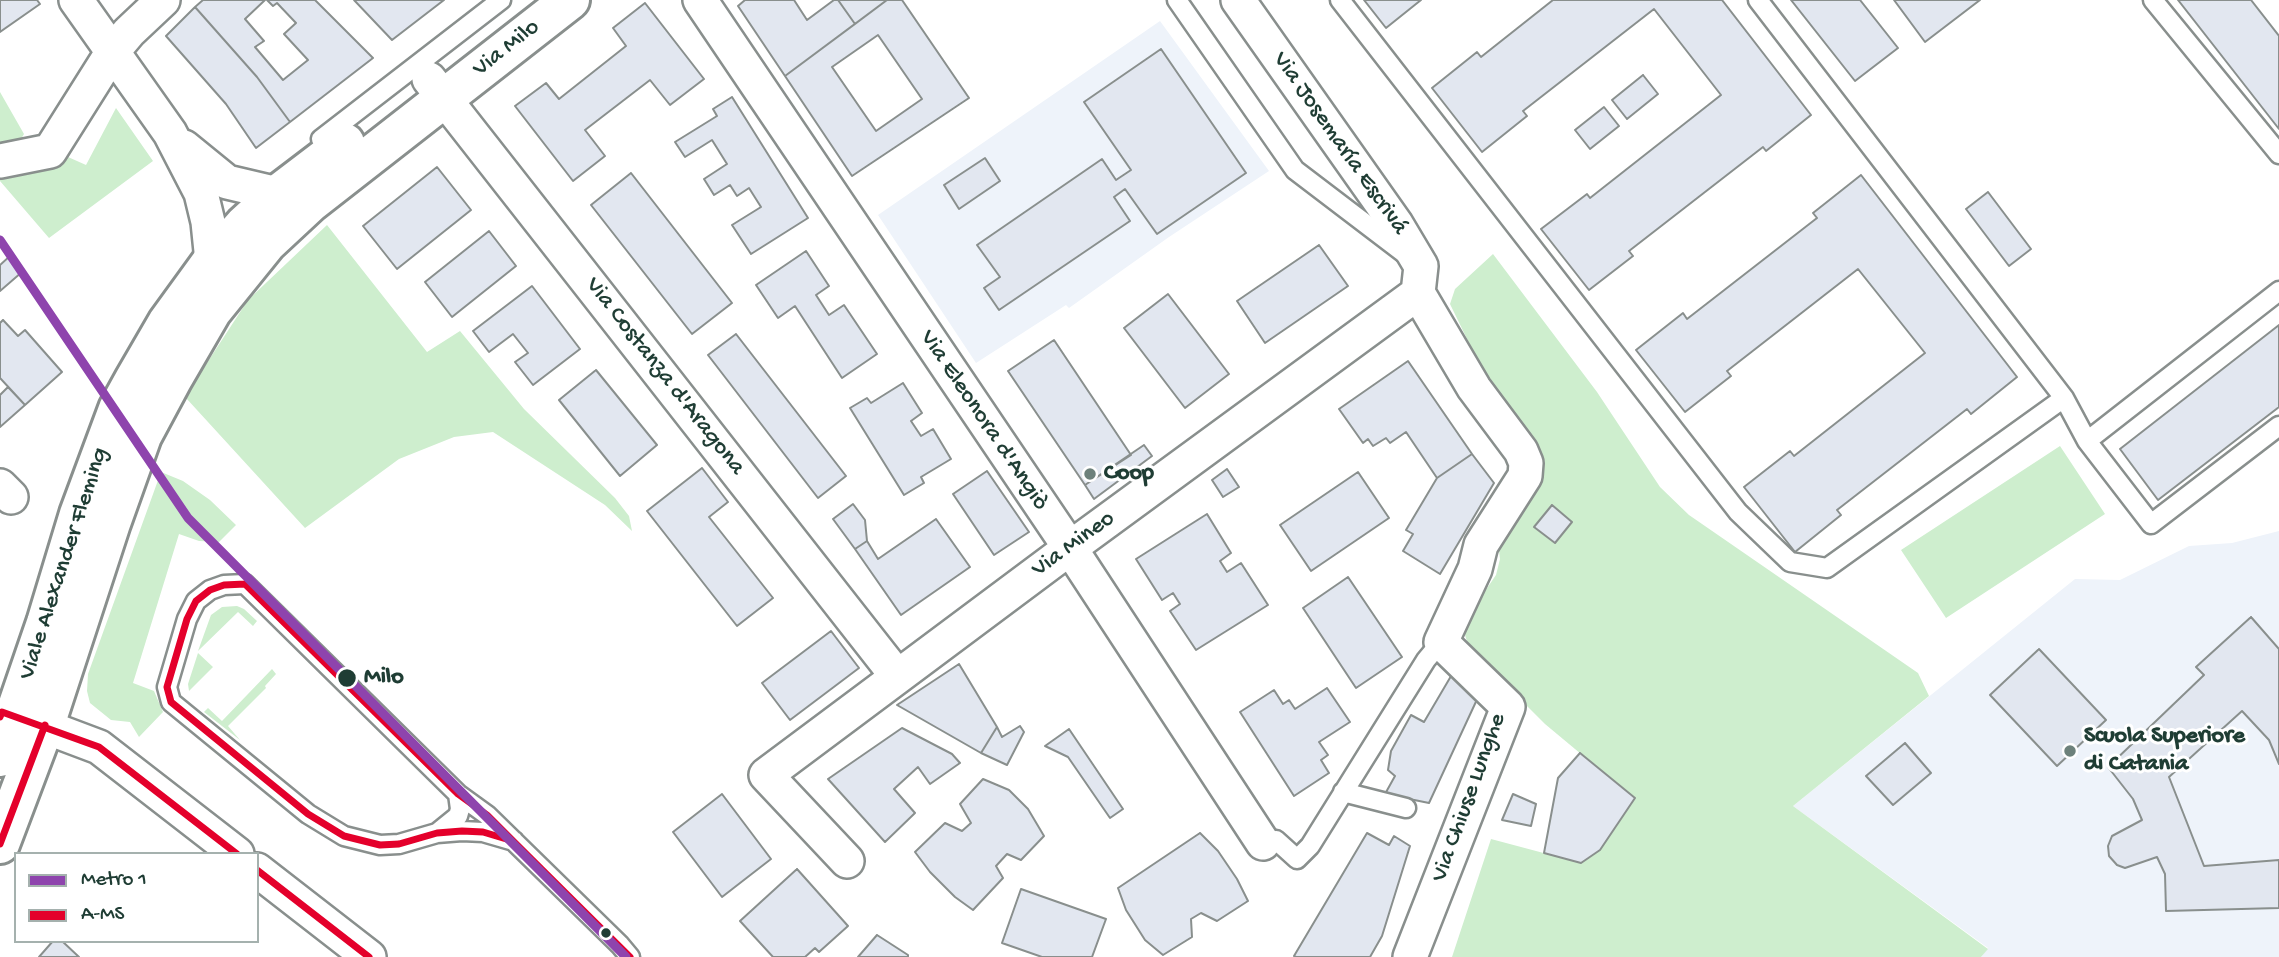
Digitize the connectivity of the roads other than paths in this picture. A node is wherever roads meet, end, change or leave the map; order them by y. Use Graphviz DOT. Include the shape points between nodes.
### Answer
graph roads {
  1 [pos="76,0"];
  2 [pos="163,0"];
  3 [pos="501,0"];
  4 [pos="529,0"];
  5 [pos="570,0"];
  6 [pos="700,0"];
  7 [pos="1177,0"];
  8 [pos="1238,0"];
  9 [pos="1340,0"];
  10 [pos="1758,0"];
  11 [pos="2153,0"];
  12 [pos="113,51"];
  13 [pos="437,88"];
  14 [pos="170,133"];
  15 [pos="2279,154"];
  16 [pos="0,162"];
  17 [pos="267,192"];
  18 [pos="211,251"];
  19 [pos="1419,280"];
  20 [pos="2279,291"];
  21 [pos="2064,398"];
  22 [pos="2279,426"];
  23 [pos="2087,441"];
  24 [pos="1070,548"];
  25 [pos="1441,642"];
  26 [pos="897,676"];
  27 [pos="12,716"];
  28 [pos="0,757"];
  29 [pos="1343,792"];
  30 [pos="458,794"];
  31 [pos="1406,808"];
  32 [pos="437,833"];
  33 [pos="514,841"];
  34 [pos="1263,843"];
  35 [pos="0,844"];
  36 [pos="234,852"];
  37 [pos="847,861"];
  38 [pos="259,872"];
  39 [pos="369,957"];
  40 [pos="630,957"];
  41 [pos="1410,957"];
  1 -- 12 [label="street"];
  2 -- 12 [label="street"];
  3 -- 17 [label="lane" via="300,155"];
  4 -- 13 [label="main road, Via Milo"];
  5 -- 13 [label="main road, Via Milo"];
  6 -- 24 [label="street, Via Eleonora d'Angiò"];
  7 -- 19 [label="lane" via="1294,170"];
  8 -- 19 [label="street, Via Josemaría Escrivá" via="1396,224"];
  9 -- 21 [label="lane" via="1738,512 1790,562 1827,568"];
  10 -- 21 [label="lane"];
  11 -- 15 [label="lane"];
  12 -- 14 [label="street"];
  12 -- 16 [label="street" via="50,150"];
  13 -- 17 [label="main road, Viale Alexander Fleming"];
  13 -- 26 [label="street, Via Costanza d'Aragona"];
  13 -- 27 [label="main road, Viale Alexander Fleming" via="267,243 212,311 142,436 111,523"];
  14 -- 17 [label="street" via="227,182"];
  14 -- 18 [label="street" via="201,193"];
  17 -- 18 [label="main road, Viale Alexander Fleming" via="244,225"];
  18 -- 27 [label="main road, Viale Alexander Fleming" via="118,409"];
  19 -- 24 [label="street, Via Mineo"];
  19 -- 25 [label="street" via="1474,388 1521,450 1526,464 1525,476 1480,545 1475,569"];
  20 -- 23 [label="lane"];
  21 -- 23 [label="lane"];
  22 -- 23 [label="lane" via="2151,524"];
  24 -- 26 [label="street, Via Mineo"];
  24 -- 34 [label="street, Via Eleonora d'Angiò"];
  25 -- 29 [label="lane"];
  25 -- 41 [label="street, Via Chiuse Lunghe" via="1508,707"];
  26 -- 37 [label="street, Via Mineo" via="766,775"];
  27 -- 28 [label="main road, Viale Alexander Fleming"];
  27 -- 35 [label="main road, Viale Alexander Fleming"];
  27 -- 36 [label="street" via="99,747"];
  29 -- 31 [label="lane"];
  29 -- 34 [label="lane" via="1297,859 1276,840"];
  30 -- 32 [label="lane" via="458,816"];
  30 -- 32 [label="lane" via="246,584 224,585 196,601 167,687 171,702 183,714 308,814 344,836 380,845"];
  30 -- 33 [label="lane"];
  32 -- 33 [label="lane" via="483,832"];
  33 -- 40 [label="lane"];
  38 -- 39 [label="street"];
}
